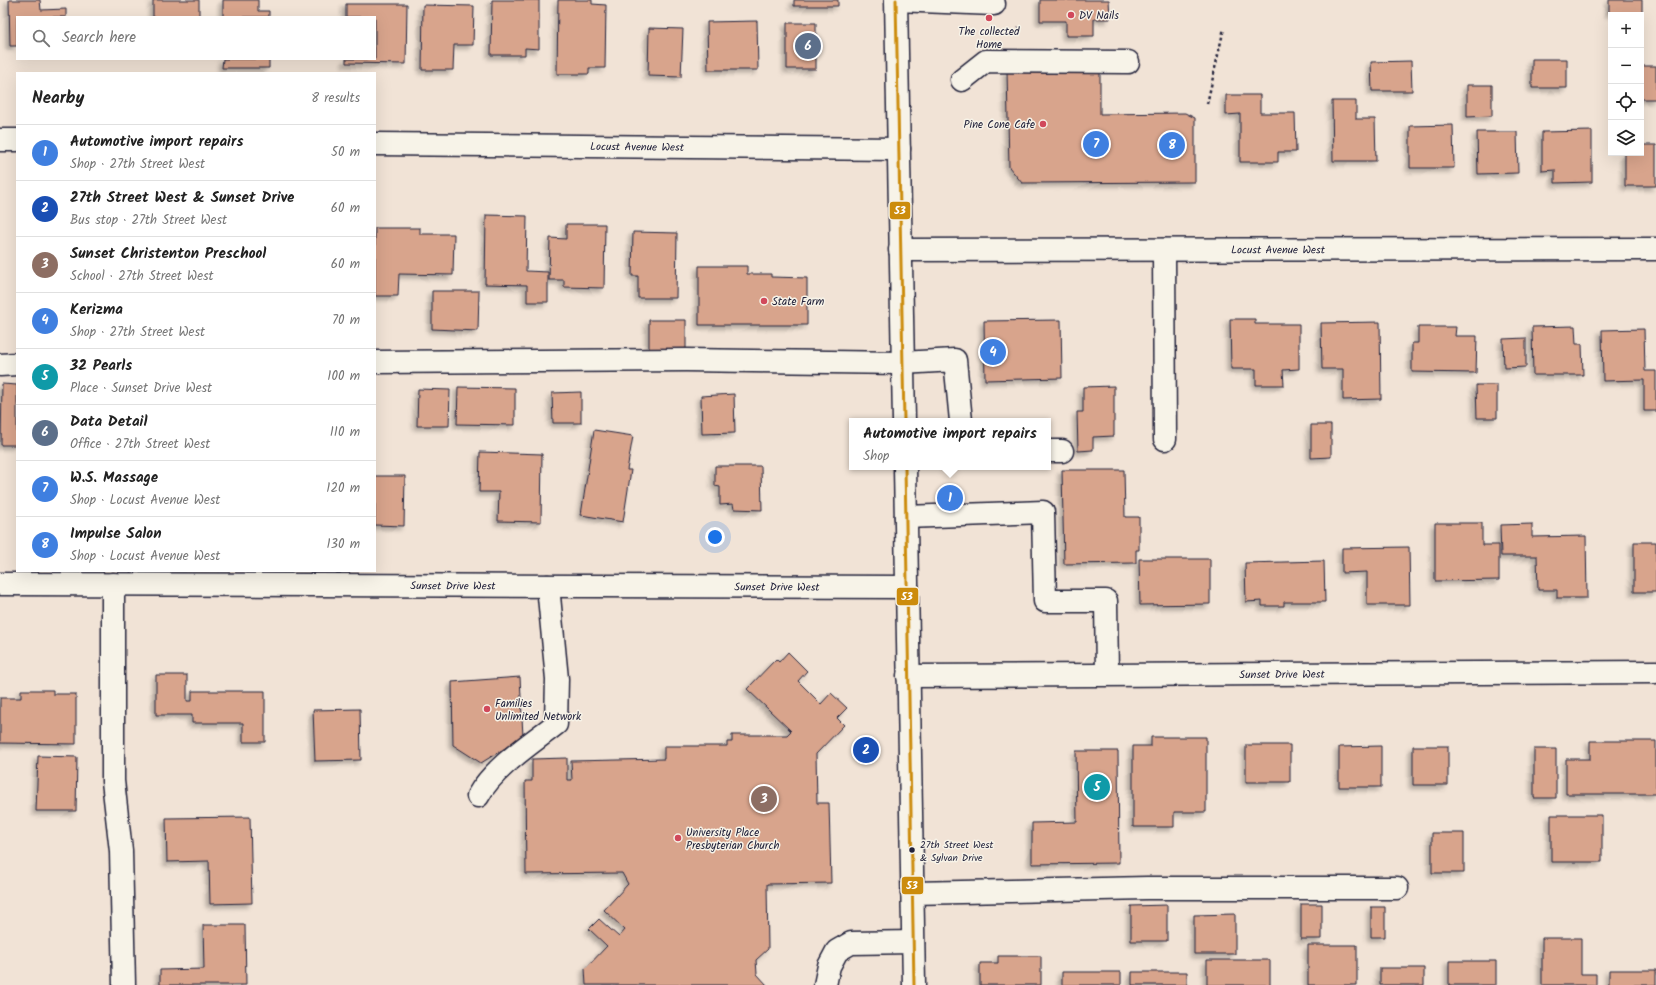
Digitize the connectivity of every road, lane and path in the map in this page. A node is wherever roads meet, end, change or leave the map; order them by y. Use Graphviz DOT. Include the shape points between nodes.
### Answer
graph roads {
  1 [pos="896,0"];
  2 [pos="994,4"];
  3 [pos="1224,28"];
  4 [pos="1128,62"];
  5 [pos="962,80"];
  6 [pos="1207,104"];
  7 [pos="0,140"];
  8 [pos="16,140"];
  9 [pos="376,144"];
  10 [pos="899,149"];
  11 [pos="1656,249"];
  12 [pos="900,250"];
  13 [pos="1164,250"];
  14 [pos="376,362"];
  15 [pos="902,363"];
  16 [pos="16,364"];
  17 [pos="0,365"];
  18 [pos="904,418"];
  19 [pos="960,418"];
  20 [pos="1165,439"];
  21 [pos="905,470"];
  22 [pos="906,517"];
  23 [pos="0,584"];
  24 [pos="113,584"];
  25 [pos="548,586"];
  26 [pos="907,587"];
  27 [pos="1656,672"];
  28 [pos="1107,674"];
  29 [pos="908,676"];
  30 [pos="478,796"];
  31 [pos="1397,888"];
  32 [pos="912,894"];
  33 [pos="913,942"];
  34 [pos="124,985"];
  35 [pos="825,985"];
  36 [pos="914,985"];
  1 -- 2 [label="street"];
  1 -- 10 [label="street"];
  3 -- 6 [label="path"];
  4 -- 5 [label="street" via="986,61"];
  7 -- 8 [label="street"];
  9 -- 10 [label="street, Locust Avenue West"];
  10 -- 12 [label="street"];
  11 -- 13 [label="street, Locust Avenue West"];
  12 -- 13 [label="street, Locust Avenue West"];
  12 -- 15 [label="street"];
  13 -- 20 [label="street"];
  14 -- 15 [label="street" via="686,360"];
  15 -- 18 [label="street"];
  15 -- 19 [label="street" via="955,360"];
  16 -- 17 [label="street"];
  21 -- 22 [label="street"];
  22 -- 26 [label="street"];
  22 -- 28 [label="street" via="1043,512 1044,601 1106,601"];
  23 -- 24 [label="street, Sunset Drive West"];
  24 -- 25 [label="street, Sunset Drive West"];
  24 -- 34 [label="street" via="113,781 121,851"];
  25 -- 26 [label="street, Sunset Drive West"];
  25 -- 30 [label="street" via="557,679 556,724 499,770 484,785"];
  26 -- 29 [label="street"];
  27 -- 28 [label="street, Sunset Drive West"];
  28 -- 29 [label="street, Sunset Drive West"];
  29 -- 32 [label="street"];
  31 -- 32 [label="street" via="1147,888"];
  32 -- 33 [label="street"];
  33 -- 35 [label="street" via="851,943 837,951 829,966"];
  33 -- 36 [label="street"];
}
